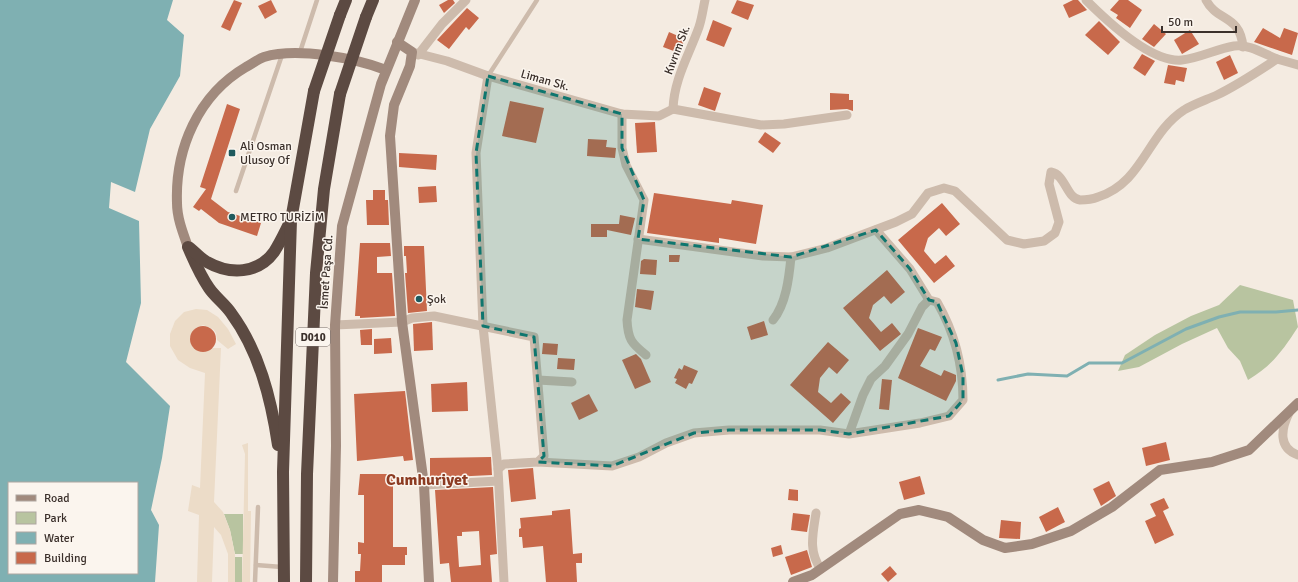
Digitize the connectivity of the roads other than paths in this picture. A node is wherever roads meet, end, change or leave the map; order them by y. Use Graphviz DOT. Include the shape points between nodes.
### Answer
graph roads {
  1 [pos="317,0"];
  2 [pos="346,0"];
  3 [pos="373,0"];
  4 [pos="415,0"];
  5 [pos="466,0"];
  6 [pos="537,0"];
  7 [pos="705,0"];
  8 [pos="1086,0"];
  9 [pos="1206,0"];
  10 [pos="397,42"];
  11 [pos="1243,47"];
  12 [pos="300,52"];
  13 [pos="415,54"];
  14 [pos="282,55"];
  15 [pos="1277,59"];
  16 [pos="1298,65"];
  17 [pos="386,70"];
  18 [pos="488,76"];
  19 [pos="673,109"];
  20 [pos="622,114"];
  21 [pos="847,115"];
  22 [pos="236,191"];
  23 [pos="291,220"];
  24 [pos="876,230"];
  25 [pos="638,239"];
  26 [pos="188,247"];
  27 [pos="791,257"];
  28 [pos="930,300"];
  29 [pos="773,320"];
  30 [pos="402,322"];
  31 [pos="335,326"];
  32 [pos="483,326"];
  33 [pos="646,355"];
  34 [pos="538,380"];
  35 [pos="572,382"];
  36 [pos="1295,406"];
  37 [pos="849,434"];
  38 [pos="1298,455"];
  39 [pos="538,462"];
  40 [pos="498,469"];
  41 [pos="283,472"];
  42 [pos="498,481"];
  43 [pos="424,485"];
  44 [pos="258,507"];
  45 [pos="816,513"];
  46 [pos="256,565"];
  47 [pos="284,567"];
  48 [pos="821,569"];
  49 [pos="255,582"];
  50 [pos="284,582"];
  51 [pos="306,582"];
  52 [pos="333,582"];
  53 [pos="429,582"];
  54 [pos="504,582"];
  55 [pos="793,582"];
  1 -- 12 [label="lane"];
  2 -- 23 [label="highway, D010, bridge" via="314,91"];
  3 -- 51 [label="highway, D010, bridge" via="340,94 324,189 316,273 306,474"];
  4 -- 10 [label="street, İsmet Paşa Cd."];
  5 -- 13 [label="street"];
  6 -- 18 [label="lane"];
  7 -- 19 [label="street, Kıvrım Sk." via="699,26 673,94"];
  8 -- 11 [label="street" via="1105,19 1162,58 1180,60 1204,56 1235,46"];
  9 -- 11 [label="street" via="1209,5 1236,24 1242,34"];
  10 -- 13 [label="street"];
  10 -- 17 [label="street, İsmet Paşa Cd."];
  11 -- 15 [label="street" via="1256,49"];
  12 -- 14 [label="street"];
  12 -- 17 [label="street" via="369,63"];
  13 -- 18 [label="street, Liman Sk." via="447,61"];
  13 -- 30 [label="street" via="394,105 390,136"];
  14 -- 22 [label="lane"];
  14 -- 26 [label="street" via="264,57 230,76 208,99 191,125 179,164 177,204 181,228"];
  15 -- 16 [label="street"];
  15 -- 24 [label="street" via="1246,79 1184,110 1169,122 1132,175 1111,193 1079,200 1072,195 1057,173 1051,172 1049,184 1059,222 1055,234 1044,241 1024,244 1007,240 955,191 944,188 928,194 912,214"];
  17 -- 31 [label="street, İsmet Paşa Cd." via="342,226"];
  18 -- 20 [label="street, Liman Sk."];
  18 -- 32 [label="street" via="476,153"];
  19 -- 20 [label="street, Liman Sk." via="659,116"];
  19 -- 21 [label="street" via="760,125"];
  20 -- 25 [label="street" via="622,148 626,164 644,200"];
  23 -- 26 [label="highway" via="274,253 259,266 243,270 225,270 206,262"];
  23 -- 41 [label="highway, D010"];
  24 -- 27 [label="street" via="827,248"];
  24 -- 28 [label="street" via="910,269"];
  25 -- 27 [label="street" via="763,256"];
  25 -- 33 [label="street" via="627,320 628,335 634,346"];
  26 -- 41 [label="highway" via="210,289 231,313 256,358 267,390"];
  27 -- 29 [label="street" via="790,272 780,311"];
  28 -- 37 [label="street" via="922,306 908,334 885,366 871,379"];
  28 -- 37 [label="street" via="937,302 956,343 963,376 963,400 949,416"];
  30 -- 31 [label="street"];
  30 -- 32 [label="street" via="412,318 434,316"];
  30 -- 43 [label="street"];
  31 -- 52 [label="street, İsmet Paşa Cd."];
  32 -- 34 [label="street" via="534,337"];
  32 -- 40 [label="street"];
  34 -- 35 [label="street"];
  34 -- 39 [label="street" via="544,456"];
  36 -- 38 [label="street" via="1283,424 1282,439 1285,447"];
  36 -- 48 [label="street" via="1249,450 1212,462 1160,470 1112,507 1071,531 1032,544 1006,548 983,540 948,518 919,510 900,514"];
  37 -- 39 [label="street" via="820,430 729,430 694,433 612,466"];
  39 -- 40 [label="street" via="504,464"];
  40 -- 42 [label="street"];
  41 -- 47 [label="highway, D010"];
  42 -- 43 [label="street"];
  42 -- 54 [label="street"];
  43 -- 53 [label="street"];
  44 -- 46 [label="lane"];
  45 -- 48 [label="street" via="812,550"];
  46 -- 47 [label="lane"];
  46 -- 49 [label="lane"];
  47 -- 50 [label="highway, D010"];
  48 -- 55 [label="street"];
}
